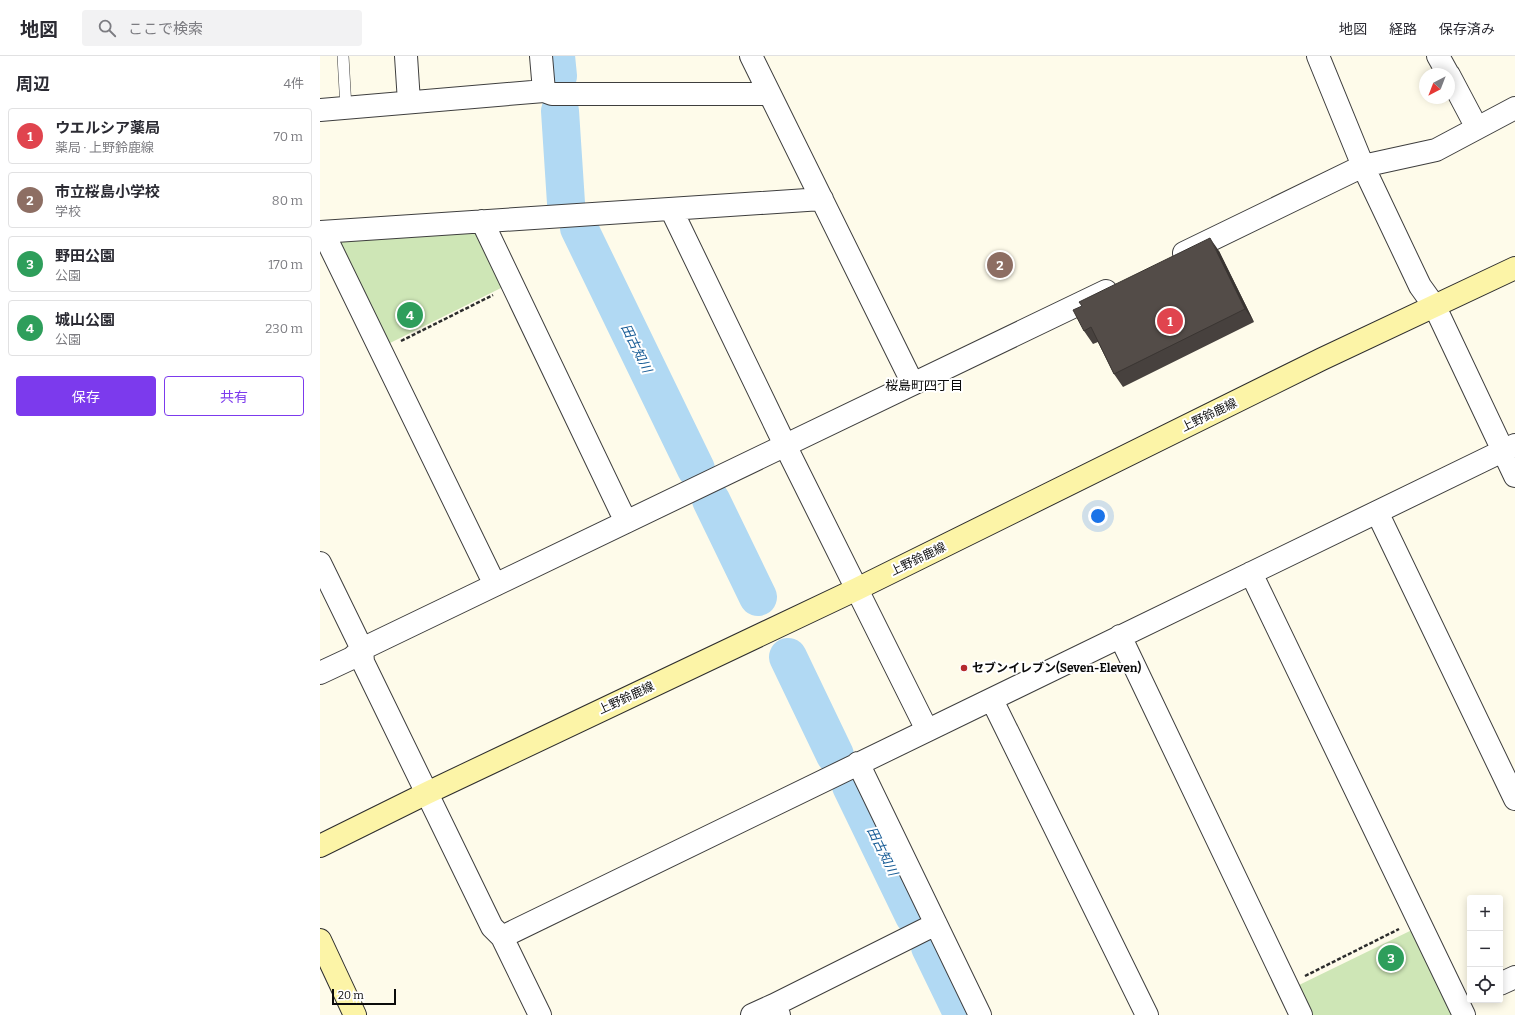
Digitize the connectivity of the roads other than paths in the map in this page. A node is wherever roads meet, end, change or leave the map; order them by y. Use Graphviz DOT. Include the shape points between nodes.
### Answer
graph roads {
  1 [pos="343,56"];
  2 [pos="406,56"];
  3 [pos="542,56"];
  4 [pos="751,56"];
  5 [pos="1318,56"];
  6 [pos="1438,56"];
  7 [pos="1445,68"];
  8 [pos="1455,86"];
  9 [pos="544,90"];
  10 [pos="769,94"];
  11 [pos="409,102"];
  12 [pos="346,108"];
  13 [pos="1515,108"];
  14 [pos="320,110"];
  15 [pos="1478,128"];
  16 [pos="1363,166"];
  17 [pos="822,199"];
  18 [pos="671,209"];
  19 [pos="482,221"];
  20 [pos="321,232"];
  21 [pos="1163,263"];
  22 [pos="1515,268"];
  23 [pos="1120,284"];
  24 [pos="1435,307"];
  25 [pos="913,384"];
  26 [pos="785,445"];
  27 [pos="1509,448"];
  28 [pos="1515,476"];
  29 [pos="1377,512"];
  30 [pos="626,522"];
  31 [pos="320,563"];
  32 [pos="1252,573"];
  33 [pos="495,585"];
  34 [pos="858,589"];
  35 [pos="1120,636"];
  36 [pos="362,649"];
  37 [pos="320,673"];
  38 [pos="992,700"];
  39 [pos="927,730"];
  40 [pos="858,763"];
  41 [pos="427,793"];
  42 [pos="1515,799"];
  43 [pos="320,846"];
  44 [pos="936,924"];
  45 [pos="502,937"];
  46 [pos="320,940"];
  47 [pos="1515,977"];
  48 [pos="1503,983"];
  49 [pos="1464,1006"];
  50 [pos="777,1010"];
  51 [pos="355,1015"];
  52 [pos="540,1015"];
  53 [pos="752,1015"];
  54 [pos="980,1015"];
  55 [pos="1147,1015"];
  56 [pos="1301,1015"];
  1 -- 12 [label="lane"];
  2 -- 11 [label="street"];
  3 -- 9 [label="street"];
  4 -- 10 [label="street"];
  5 -- 16 [label="street"];
  6 -- 7 [label="street"];
  8 -- 15 [label="street"];
  9 -- 10 [label="street" via="552,94"];
  9 -- 11 [label="street"];
  10 -- 17 [label="street"];
  11 -- 12 [label="street"];
  12 -- 14 [label="street"];
  13 -- 15 [label="street"];
  15 -- 16 [label="street" via="1436,150"];
  16 -- 21 [label="street"];
  16 -- 24 [label="street" via="1420,286"];
  17 -- 18 [label="street"];
  17 -- 25 [label="street"];
  18 -- 19 [label="street"];
  18 -- 26 [label="street"];
  19 -- 20 [label="street"];
  19 -- 30 [label="street"];
  20 -- 33 [label="street"];
  22 -- 24 [label="main road, 上野鈴鹿線"];
  23 -- 25 [label="street"];
  24 -- 27 [label="street"];
  24 -- 34 [label="main road, 上野鈴鹿線" via="1307,366"];
  25 -- 26 [label="street"];
  26 -- 30 [label="street"];
  26 -- 34 [label="street"];
  27 -- 28 [label="street"];
  27 -- 29 [label="street"];
  29 -- 32 [label="street"];
  29 -- 42 [label="street"];
  30 -- 33 [label="street"];
  31 -- 36 [label="street"];
  32 -- 35 [label="street"];
  32 -- 49 [label="street" via="1418,921"];
  33 -- 36 [label="street"];
  34 -- 39 [label="street"];
  34 -- 41 [label="main road, 上野鈴鹿線"];
  35 -- 38 [label="street"];
  35 -- 56 [label="street"];
  36 -- 37 [label="street" via="352,658"];
  36 -- 41 [label="street" via="364,662"];
  38 -- 39 [label="street"];
  38 -- 55 [label="street"];
  39 -- 40 [label="street"];
  40 -- 44 [label="street"];
  40 -- 45 [label="street"];
  41 -- 43 [label="main road, 上野鈴鹿線"];
  41 -- 45 [label="street" via="492,927"];
  44 -- 50 [label="street"];
  44 -- 54 [label="street"];
  45 -- 52 [label="street"];
  46 -- 51 [label="main road"];
  47 -- 48 [label="street"];
  50 -- 53 [label="street"];
}
